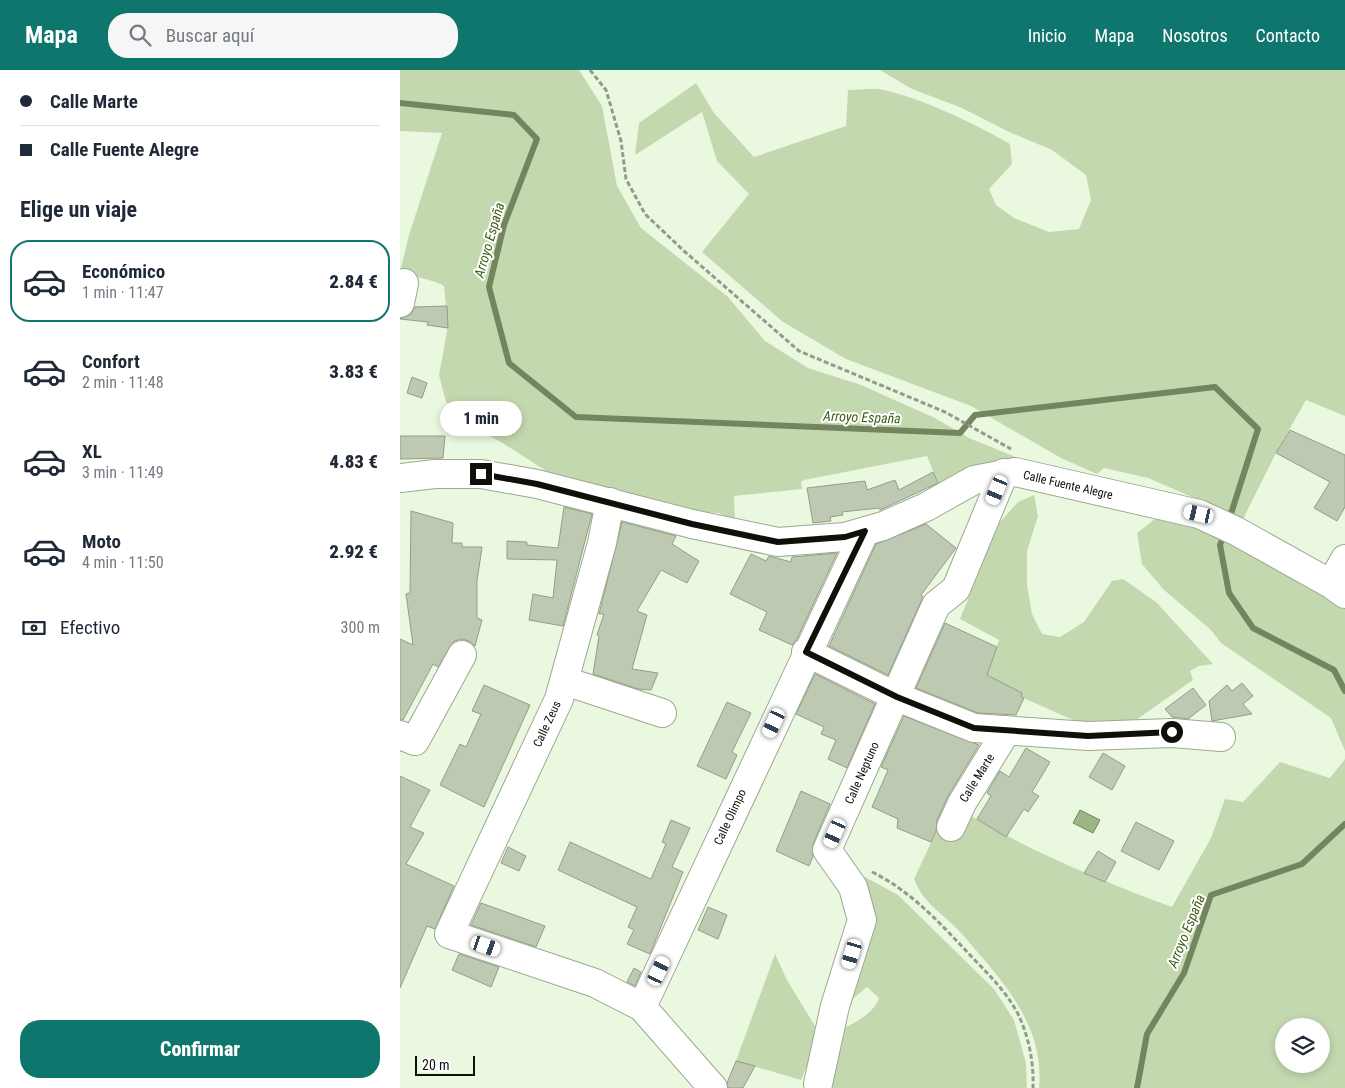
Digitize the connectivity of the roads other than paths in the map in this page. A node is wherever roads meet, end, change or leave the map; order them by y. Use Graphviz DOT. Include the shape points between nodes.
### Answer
graph roads {
  1 [pos="1004,474"];
  2 [pos="400,478"];
  3 [pos="610,502"];
  4 [pos="865,531"];
  5 [pos="1345,559"];
  6 [pos="1338,589"];
  7 [pos="806,652"];
  8 [pos="462,655"];
  9 [pos="565,681"];
  10 [pos="897,697"];
  11 [pos="662,712"];
  12 [pos="1007,730"];
  13 [pos="400,735"];
  14 [pos="1221,737"];
  15 [pos="951,827"];
  16 [pos="642,1007"];
  17 [pos="818,1084"];
  18 [pos="713,1088"];
  1 -- 4 [label="street, Calle Fuente Alegre" via="974,480 926,507"];
  1 -- 6 [label="street, Calle Fuente Alegre" via="1014,472 1199,514 1236,531"];
  1 -- 10 [label="street, Calle Neptuno" via="956,589 936,605"];
  2 -- 3 [label="street, Calle Fuente Alegre" via="481,474"];
  3 -- 4 [label="street, Calle Fuente Alegre" via="778,542 845,537"];
  3 -- 9 [label="street, Calle Zeus"];
  4 -- 7 [label="street, Calle Olimpo"];
  5 -- 6 [label="street"];
  7 -- 10 [label="street"];
  7 -- 16 [label="street, Calle Olimpo"];
  8 -- 13 [label="street" via="415,742"];
  9 -- 11 [label="street"];
  9 -- 16 [label="street, Calle Zeus" via="450,934 595,983"];
  10 -- 12 [label="street" via="974,728"];
  10 -- 17 [label="street, Calle Neptuno" via="827,850 853,887 862,920 835,1006"];
  12 -- 14 [label="street" via="1088,736 1172,732"];
  12 -- 15 [label="street, Calle Marte"];
  16 -- 18 [label="street"];
}
